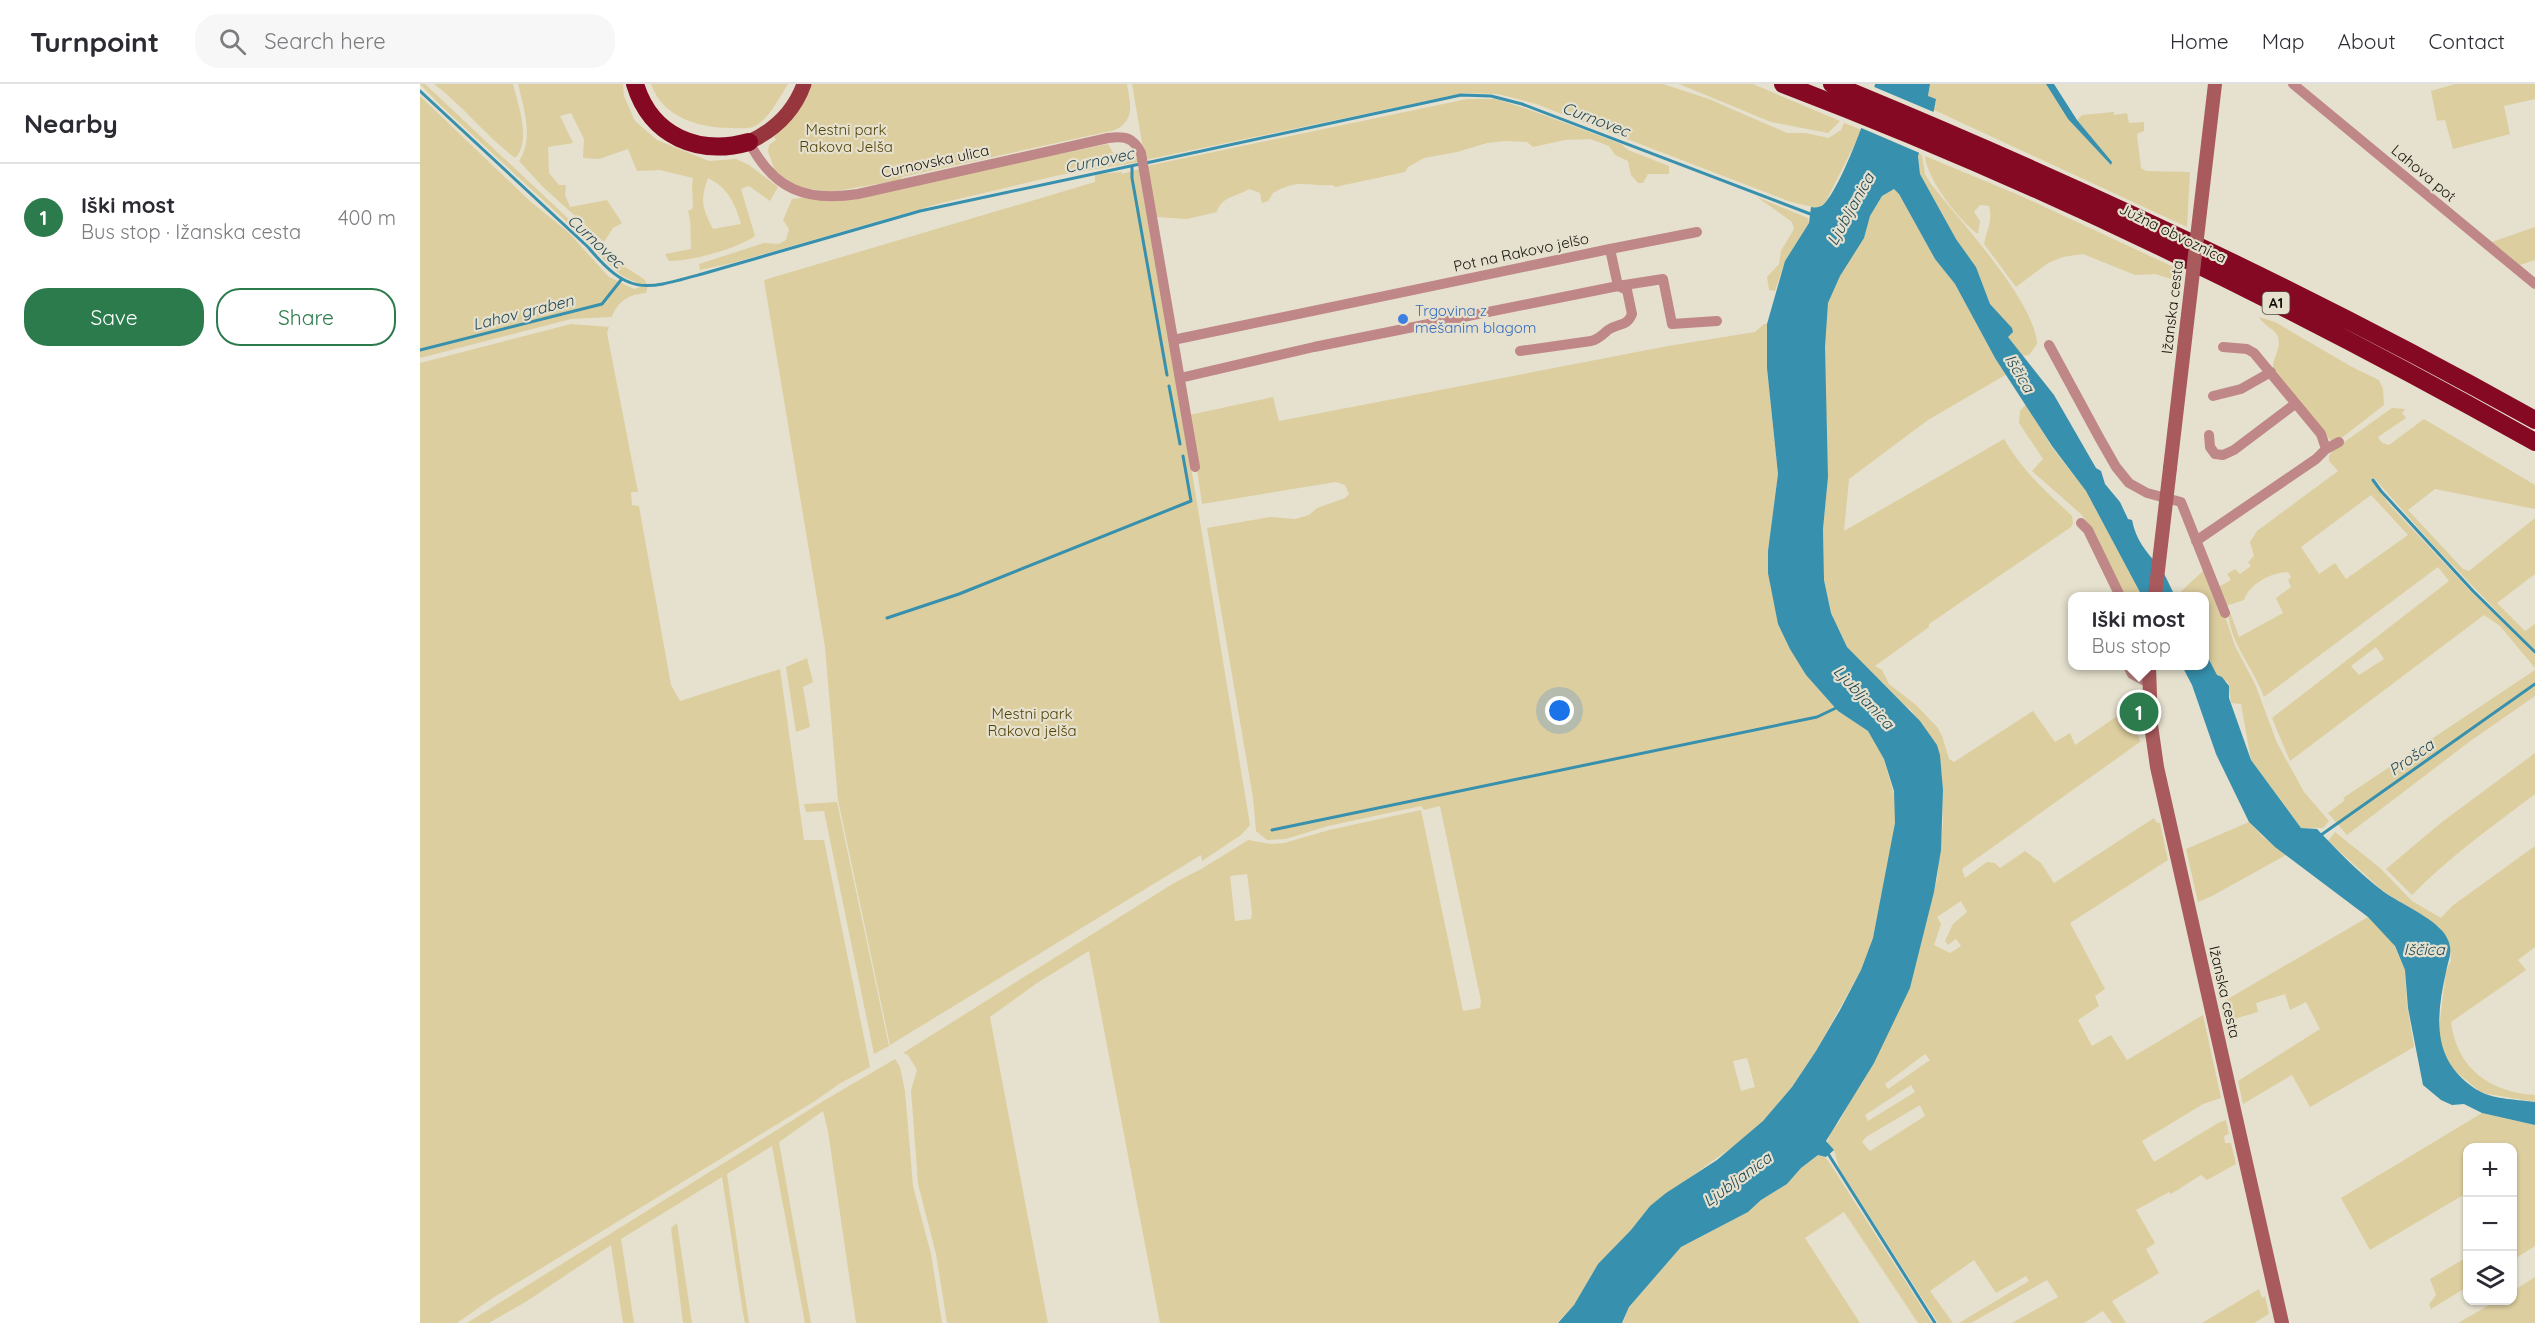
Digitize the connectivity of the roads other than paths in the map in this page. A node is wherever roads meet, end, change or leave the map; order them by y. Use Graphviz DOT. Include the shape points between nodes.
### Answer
graph roads {
  1 [pos="635,84"];
  2 [pos="804,84"];
  3 [pos="1784,84"];
  4 [pos="1832,84"];
  5 [pos="2215,84"];
  6 [pos="2293,84"];
  7 [pos="749,142"];
  8 [pos="2013,170"];
  9 [pos="1697,232"];
  10 [pos="1610,249"];
  11 [pos="2535,284"];
  12 [pos="1618,286"];
  13 [pos="1718,321"];
  14 [pos="1173,340"];
  15 [pos="2049,345"];
  16 [pos="2223,347"];
  17 [pos="1520,351"];
  18 [pos="2271,372"];
  19 [pos="1180,378"];
  20 [pos="2213,396"];
  21 [pos="2295,404"];
  22 [pos="2535,420"];
  23 [pos="2209,435"];
  24 [pos="2339,442"];
  25 [pos="2535,442"];
  26 [pos="2326,449"];
  27 [pos="1194,467"];
  28 [pos="2167,498"];
  29 [pos="2081,523"];
  30 [pos="2196,541"];
  31 [pos="2118,592"];
  32 [pos="2156,592"];
  33 [pos="2225,613"];
  34 [pos="2130,670"];
  35 [pos="2149,670"];
  36 [pos="2149,683"];
  37 [pos="2282,1323"];
  1 -- 7 [label="highway" via="651,116 681,139 716,148"];
  2 -- 7 [label="main road" via="783,120"];
  3 -- 8 [label="highway, Južna obvoznica / A1"];
  4 -- 8 [label="highway, Južna obvoznica / A1"];
  5 -- 28 [label="main road, Ižanska cesta, bridge"];
  6 -- 11 [label="street, Lahova pot"];
  7 -- 14 [label="street, Curnovska ulica" via="764,167 784,185 809,195 831,197 1114,137 1130,138 1141,153"];
  8 -- 22 [label="highway, Južna obvoznica / A1" via="2108,202 2295,292"];
  8 -- 25 [label="highway, Južna obvoznica / A1" via="2103,219 2290,310"];
  9 -- 10 [label="street"];
  10 -- 12 [label="street, Pot na Rakovo jelšo"];
  10 -- 14 [label="street, Pot na Rakovo jelšo"];
  12 -- 13 [label="street" via="1663,279 1672,324"];
  12 -- 17 [label="street, Pot na Rakovo jelšo" via="1627,290 1632,314 1623,326 1592,341"];
  12 -- 19 [label="street"];
  14 -- 19 [label="street"];
  15 -- 28 [label="street" via="2116,467 2129,483"];
  16 -- 18 [label="street" via="2247,349"];
  18 -- 20 [label="street" via="2241,389"];
  18 -- 21 [label="street"];
  19 -- 27 [label="street"];
  21 -- 23 [label="street" via="2223,455 2215,454 2210,447"];
  21 -- 26 [label="street" via="2320,434"];
  24 -- 26 [label="street"];
  26 -- 30 [label="street"];
  28 -- 30 [label="street" via="2181,502"];
  28 -- 32 [label="main road, Ižanska cesta"];
  29 -- 31 [label="street"];
  30 -- 33 [label="street"];
  34 -- 36 [label="street"];
  35 -- 36 [label="main road, Ižanska cesta"];
  36 -- 37 [label="main road, Ižanska cesta" via="2157,767"];
}
